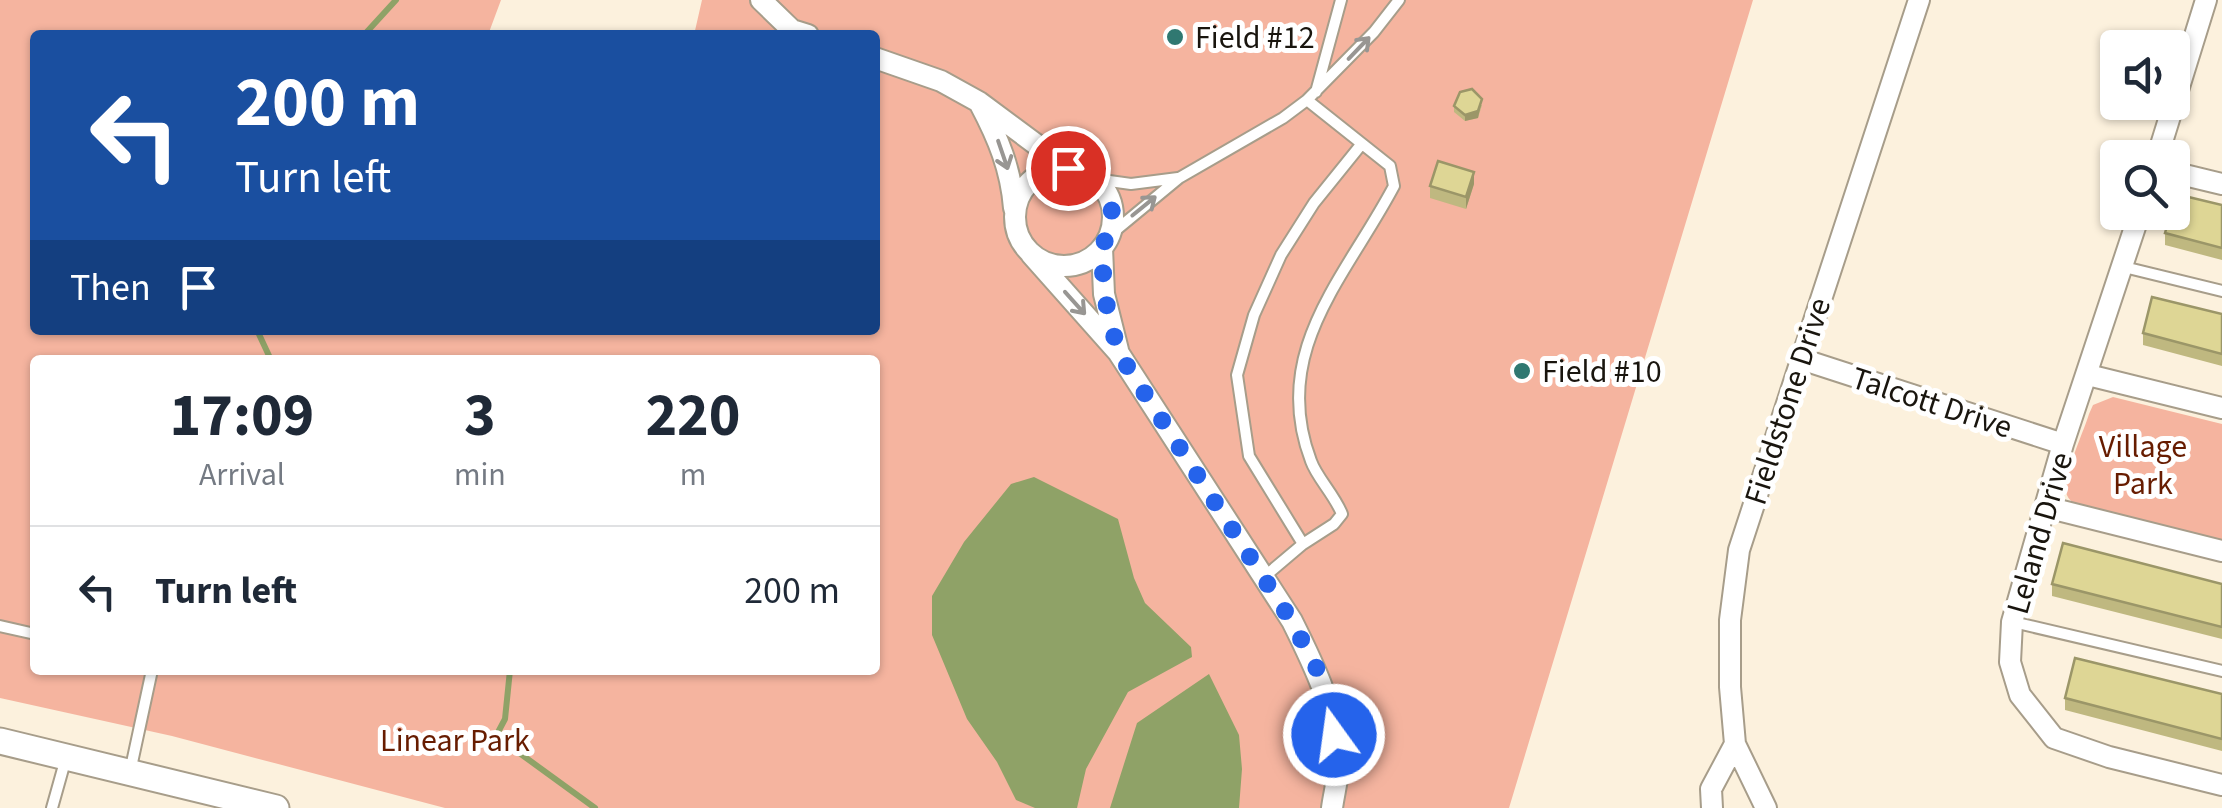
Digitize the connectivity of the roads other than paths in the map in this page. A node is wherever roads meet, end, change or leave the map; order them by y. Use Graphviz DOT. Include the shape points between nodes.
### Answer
graph roads {
  1 [pos="761,0"];
  2 [pos="1341,0"];
  3 [pos="1398,0"];
  4 [pos="1919,0"];
  5 [pos="2206,0"];
  6 [pos="792,30"];
  7 [pos="880,60"];
  8 [pos="1311,96"];
  9 [pos="980,102"];
  10 [pos="2162,140"];
  11 [pos="1360,146"];
  12 [pos="1068,168"];
  13 [pos="2190,176"];
  14 [pos="1180,178"];
  15 [pos="1095,180"];
  16 [pos="2222,184"];
  17 [pos="1014,212"];
  18 [pos="2135,230"];
  19 [pos="1106,241"];
  20 [pos="1031,254"];
  21 [pos="2124,266"];
  22 [pos="2222,291"];
  23 [pos="1118,352"];
  24 [pos="1802,359"];
  25 [pos="2088,375"];
  26 [pos="2222,408"];
  27 [pos="2064,444"];
  28 [pos="2046,507"];
  29 [pos="1303,544"];
  30 [pos="2222,552"];
  31 [pos="1264,578"];
  32 [pos="2012,622"];
  33 [pos="0,626"];
  34 [pos="30,633"];
  35 [pos="2222,671"];
  36 [pos="151,675"];
  37 [pos="0,741"];
  38 [pos="1734,744"];
  39 [pos="66,757"];
  40 [pos="129,773"];
  41 [pos="2222,786"];
  42 [pos="52,808"];
  43 [pos="276,808"];
  44 [pos="1332,808"];
  45 [pos="1712,808"];
  46 [pos="1766,808"];
  1 -- 6 [label="street"];
  2 -- 8 [label="lane"];
  8 -- 3 [label="lane, one-way"];
  4 -- 24 [label="street, Fieldstone Drive"];
  5 -- 10 [label="street"];
  7 -- 9 [label="street"];
  8 -- 11 [label="lane"];
  8 -- 14 [label="lane"];
  9 -- 12 [label="street"];
  9 -- 17 [label="street, one-way" via="1002,146"];
  11 -- 29 [label="lane" via="1281,255 1237,375 1248,456"];
  11 -- 29 [label="lane" via="1390,166 1394,186 1344,267 1300,365 1297,404 1311,464 1342,514"];
  12 -- 15 [label="street"];
  12 -- 17 [label="street" via="1026,184"];
  13 -- 16 [label="street"];
  14 -- 15 [label="lane"];
  19 -- 14 [label="lane, one-way"];
  15 -- 19 [label="street" via="1111,205"];
  17 -- 20 [label="street"];
  18 -- 21 [label="street, Leland Drive"];
  19 -- 20 [label="street" via="1076,265 1045,263"];
  19 -- 23 [label="street" via="1104,294"];
  20 -- 23 [label="street, one-way"];
  21 -- 22 [label="lane"];
  21 -- 25 [label="street, Leland Drive"];
  23 -- 31 [label="street"];
  24 -- 27 [label="street, Talcott Drive"];
  24 -- 38 [label="street, Fieldstone Drive" via="1739,550 1730,620"];
  25 -- 26 [label="street"];
  25 -- 27 [label="street, Leland Drive"];
  27 -- 28 [label="street, Leland Drive"];
  28 -- 30 [label="street"];
  28 -- 32 [label="street, Leland Drive"];
  29 -- 31 [label="lane"];
  31 -- 44 [label="street" via="1317,669 1338,761"];
  32 -- 35 [label="lane"];
  32 -- 41 [label="street, Leland Drive" via="2010,662 2020,696 2054,738"];
  33 -- 34 [label="lane"];
  36 -- 40 [label="lane"];
  37 -- 39 [label="street"];
  38 -- 45 [label="street" via="1711,789"];
  38 -- 46 [label="street, Fieldstone Drive"];
  39 -- 40 [label="street"];
  39 -- 42 [label="lane"];
  40 -- 43 [label="street"];
}
